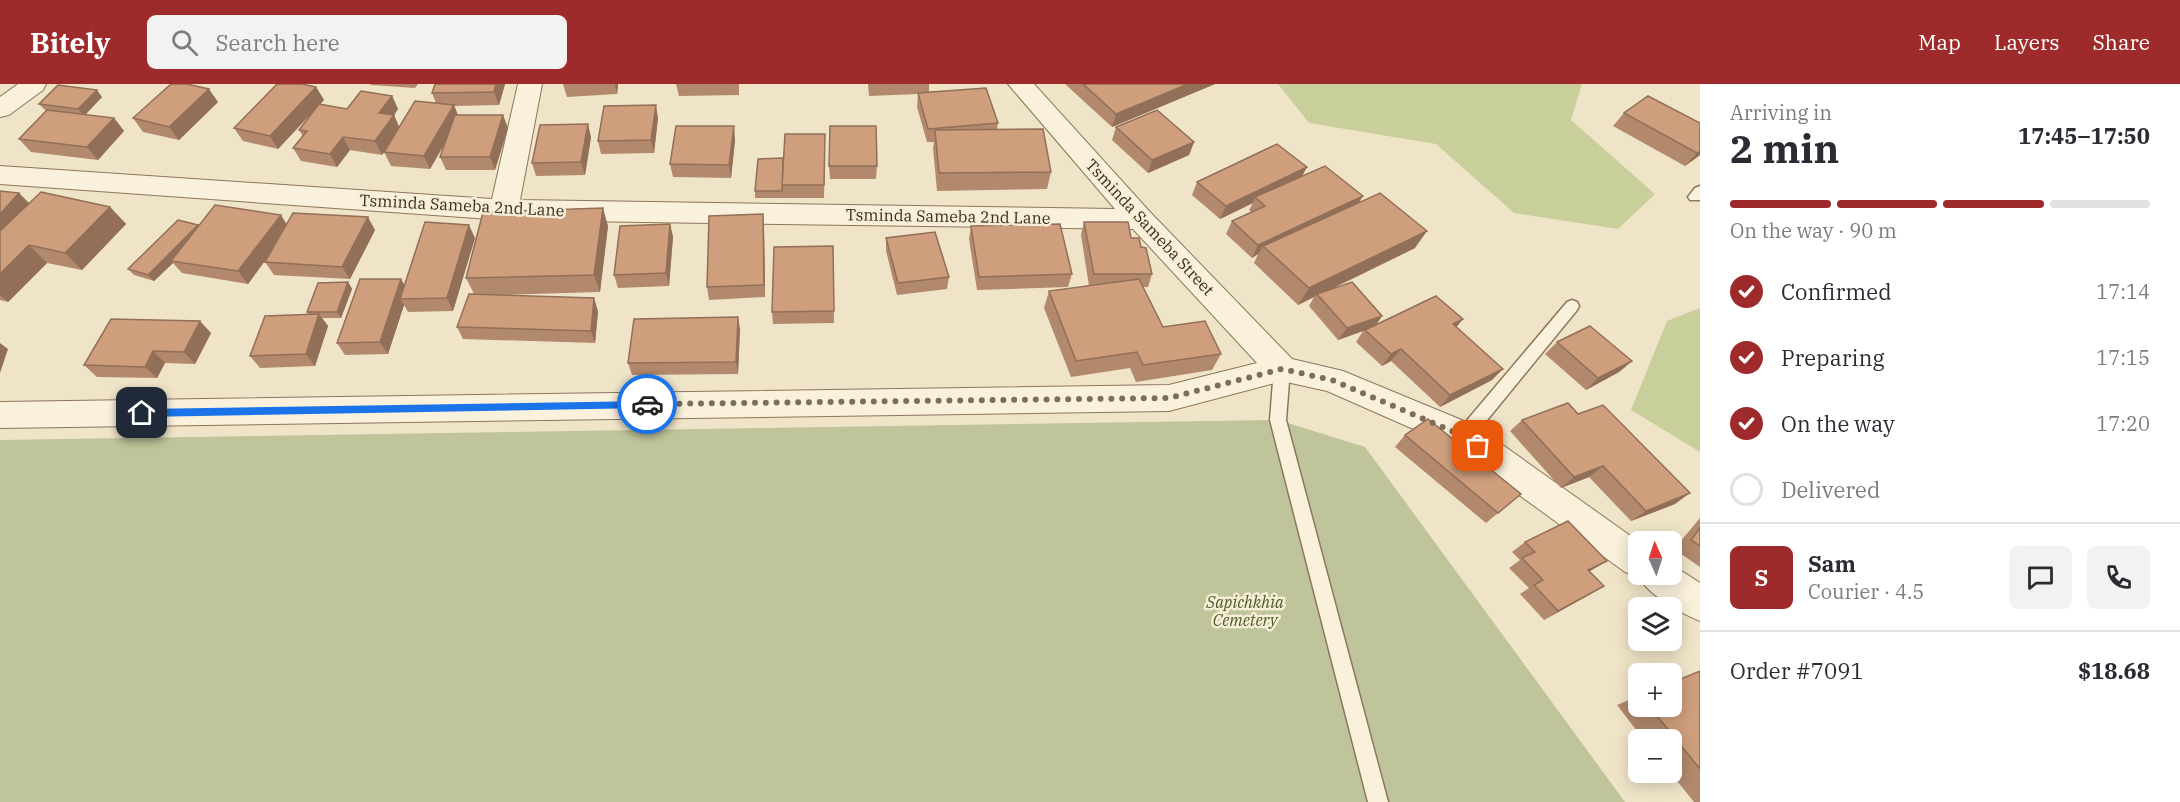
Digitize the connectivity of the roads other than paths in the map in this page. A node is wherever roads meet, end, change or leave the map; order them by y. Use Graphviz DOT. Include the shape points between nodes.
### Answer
graph roads {
  1 [pos="34,84"];
  2 [pos="530,84"];
  3 [pos="1020,84"];
  4 [pos="0,109"];
  5 [pos="0,175"];
  6 [pos="504,210"];
  7 [pos="1140,219"];
  8 [pos="1572,306"];
  9 [pos="1282,369"];
  10 [pos="0,415"];
  11 [pos="1464,436"];
  12 [pos="1628,554"];
  13 [pos="1672,585"];
  14 [pos="1700,604"];
  15 [pos="1378,802"];
  1 -- 4 [label="street"];
  2 -- 6 [label="street"];
  3 -- 7 [label="street, Tsminda Sameba Street"];
  5 -- 6 [label="street, Tsminda Sameba 2nd Lane"];
  6 -- 7 [label="street, Tsminda Sameba 2nd Lane"];
  7 -- 9 [label="street, Tsminda Sameba Street"];
  8 -- 11 [label="lane"];
  9 -- 10 [label="street" via="1169,398"];
  9 -- 11 [label="street" via="1332,380"];
  9 -- 15 [label="lane" via="1278,420"];
  11 -- 12 [label="street"];
  13 -- 14 [label="street"];
}
